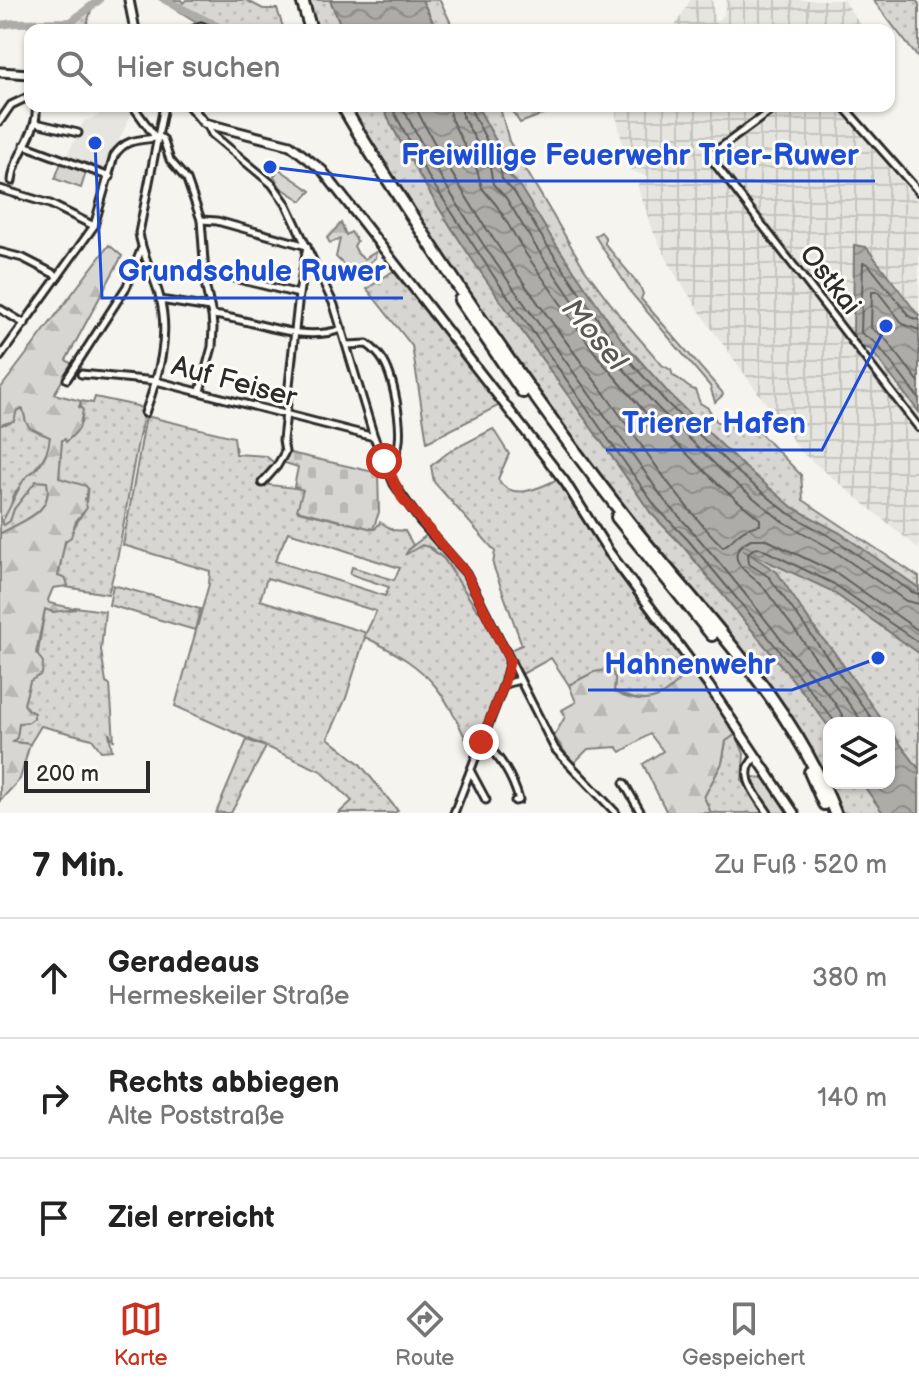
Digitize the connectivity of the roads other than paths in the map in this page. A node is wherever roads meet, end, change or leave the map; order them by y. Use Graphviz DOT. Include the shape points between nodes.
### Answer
graph roads {
  1 [pos="295,0"];
  2 [pos="302,0"];
  3 [pos="129,1"];
  4 [pos="302,14"];
  5 [pos="134,24"];
  6 [pos="303,24"];
  7 [pos="308,24"];
  8 [pos="0,72"];
  9 [pos="24,74"];
  10 [pos="24,99"];
  11 [pos="36,112"];
  12 [pos="138,112"];
  13 [pos="163,112"];
  14 [pos="194,112"];
  15 [pos="340,112"];
  16 [pos="347,112"];
  17 [pos="769,112"];
  18 [pos="848,112"];
  19 [pos="0,121"];
  20 [pos="36,123"];
  21 [pos="207,124"];
  22 [pos="78,133"];
  23 [pos="158,137"];
  24 [pos="24,145"];
  25 [pos="110,177"];
  26 [pos="12,181"];
  27 [pos="0,189"];
  28 [pos="919,192"];
  29 [pos="201,220"];
  30 [pos="94,226"];
  31 [pos="307,246"];
  32 [pos="141,249"];
  33 [pos="0,252"];
  34 [pos="206,271"];
  35 [pos="58,276"];
  36 [pos="299,294"];
  37 [pos="160,300"];
  38 [pos="0,309"];
  39 [pos="211,312"];
  40 [pos="25,324"];
  41 [pos="342,329"];
  42 [pos="296,332"];
  43 [pos="348,345"];
  44 [pos="0,357"];
  45 [pos="81,374"];
  46 [pos="67,379"];
  47 [pos="156,381"];
  48 [pos="200,391"];
  49 [pos="145,413"];
  50 [pos="287,417"];
  51 [pos="919,428"];
  52 [pos="374,437"];
  53 [pos="383,458"];
  54 [pos="262,483"];
  55 [pos="510,661"];
  56 [pos="520,680"];
  57 [pos="504,684"];
  58 [pos="481,742"];
  59 [pos="756,757"];
  60 [pos="471,772"];
  61 [pos="624,783"];
  62 [pos="486,800"];
  63 [pos="515,801"];
  64 [pos="454,813"];
  65 [pos="616,813"];
  66 [pos="641,813"];
  67 [pos="768,813"];
  68 [pos="794,813"];
  69 [pos="828,813"];
  70 [pos="835,813"];
  1 -- 4 [label="highway"];
  2 -- 4 [label="highway"];
  3 -- 5 [label="main road"];
  4 -- 6 [label="highway"];
  4 -- 7 [label="highway"];
  8 -- 9 [label="main road"];
  10 -- 19 [label="street" via="11,105"];
  11 -- 20 [label="street"];
  12 -- 23 [label="street"];
  13 -- 23 [label="street"];
  14 -- 21 [label="main road"];
  15 -- 69 [label="highway" via="530,403 774,713"];
  16 -- 70 [label="highway" via="557,428 772,698 809,755"];
  17 -- 51 [label="street, Ostkai" via="709,156"];
  18 -- 28 [label="street"];
  20 -- 22 [label="street"];
  20 -- 24 [label="street"];
  21 -- 31 [label="street" via="272,184"];
  21 -- 59 [label="main road" via="277,141 302,152 322,170 565,482"];
  23 -- 25 [label="street" via="123,145 114,156"];
  23 -- 29 [label="street" via="187,180"];
  23 -- 32 [label="street" via="139,233"];
  24 -- 25 [label="street"];
  24 -- 26 [label="street"];
  25 -- 30 [label="street"];
  27 -- 30 [label="street" via="50,204"];
  29 -- 31 [label="street"];
  29 -- 34 [label="street"];
  30 -- 35 [label="street"];
  31 -- 36 [label="street"];
  31 -- 41 [label="street"];
  32 -- 37 [label="street"];
  32 -- 46 [label="street" via="127,286"];
  33 -- 35 [label="street"];
  34 -- 36 [label="street"];
  34 -- 39 [label="street"];
  35 -- 40 [label="street"];
  36 -- 42 [label="street"];
  37 -- 39 [label="street"];
  37 -- 47 [label="street" via="165,333"];
  38 -- 40 [label="street"];
  39 -- 42 [label="street"];
  39 -- 48 [label="street" via="212,347"];
  40 -- 44 [label="street"];
  41 -- 42 [label="street"];
  41 -- 43 [label="street"];
  42 -- 50 [label="street"];
  43 -- 52 [label="street"];
  43 -- 53 [label="street" via="367,344 390,374 400,445 395,454"];
  45 -- 47 [label="street, Auf Feiser"];
  47 -- 48 [label="street, Auf Feiser"];
  47 -- 49 [label="street"];
  48 -- 50 [label="street, Auf Feiser"];
  50 -- 52 [label="street, Auf Feiser"];
  50 -- 54 [label="street" via="285,452"];
  52 -- 53 [label="street"];
  53 -- 55 [label="street" via="402,498 466,573"];
  55 -- 56 [label="street"];
  55 -- 57 [label="street"];
  56 -- 57 [label="street"];
  56 -- 65 [label="street" via="555,749"];
  57 -- 58 [label="street"];
  58 -- 60 [label="street"];
  58 -- 63 [label="street" via="513,781 519,800"];
  59 -- 67 [label="street" via="747,777"];
  59 -- 68 [label="main road"];
  60 -- 62 [label="street"];
  60 -- 64 [label="street"];
  61 -- 66 [label="street"];
}
